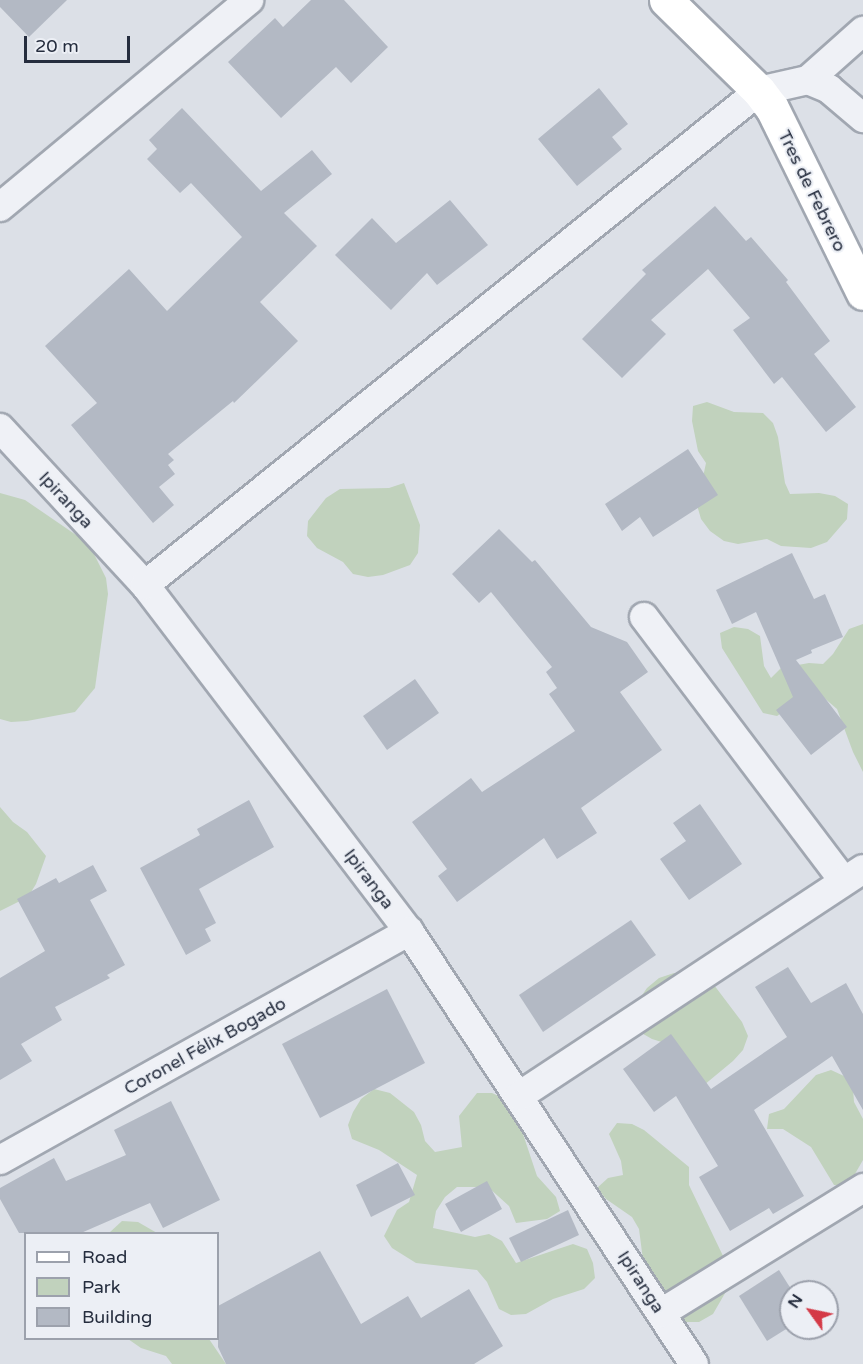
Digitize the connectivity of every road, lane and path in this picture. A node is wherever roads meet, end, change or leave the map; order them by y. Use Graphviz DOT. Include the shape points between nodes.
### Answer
graph roads {
  1 [pos="249,0"];
  2 [pos="666,0"];
  3 [pos="863,31"];
  4 [pos="808,80"];
  5 [pos="759,91"];
  6 [pos="863,118"];
  7 [pos="0,207"];
  8 [pos="863,293"];
  9 [pos="0,428"];
  10 [pos="145,585"];
  11 [pos="644,617"];
  12 [pos="854,875"];
  13 [pos="409,931"];
  14 [pos="519,1096"];
  15 [pos="0,1160"];
  16 [pos="863,1188"];
  17 [pos="661,1313"];
  18 [pos="694,1364"];
  1 -- 7 [label="street"];
  2 -- 5 [label="street, Tres de Febrero"];
  3 -- 4 [label="street"];
  4 -- 5 [label="street"];
  4 -- 6 [label="street" via="829,89"];
  5 -- 8 [label="street, Tres de Febrero" via="772,108"];
  5 -- 10 [label="street"];
  9 -- 10 [label="street, Ipiranga"];
  10 -- 13 [label="street, Ipiranga"];
  11 -- 12 [label="street"];
  12 -- 14 [label="street"];
  13 -- 14 [label="street, Ipiranga"];
  13 -- 15 [label="street, Coronel Félix Bogado"];
  14 -- 17 [label="street, Ipiranga"];
  16 -- 17 [label="street"];
  17 -- 18 [label="street, Ipiranga"];
}
